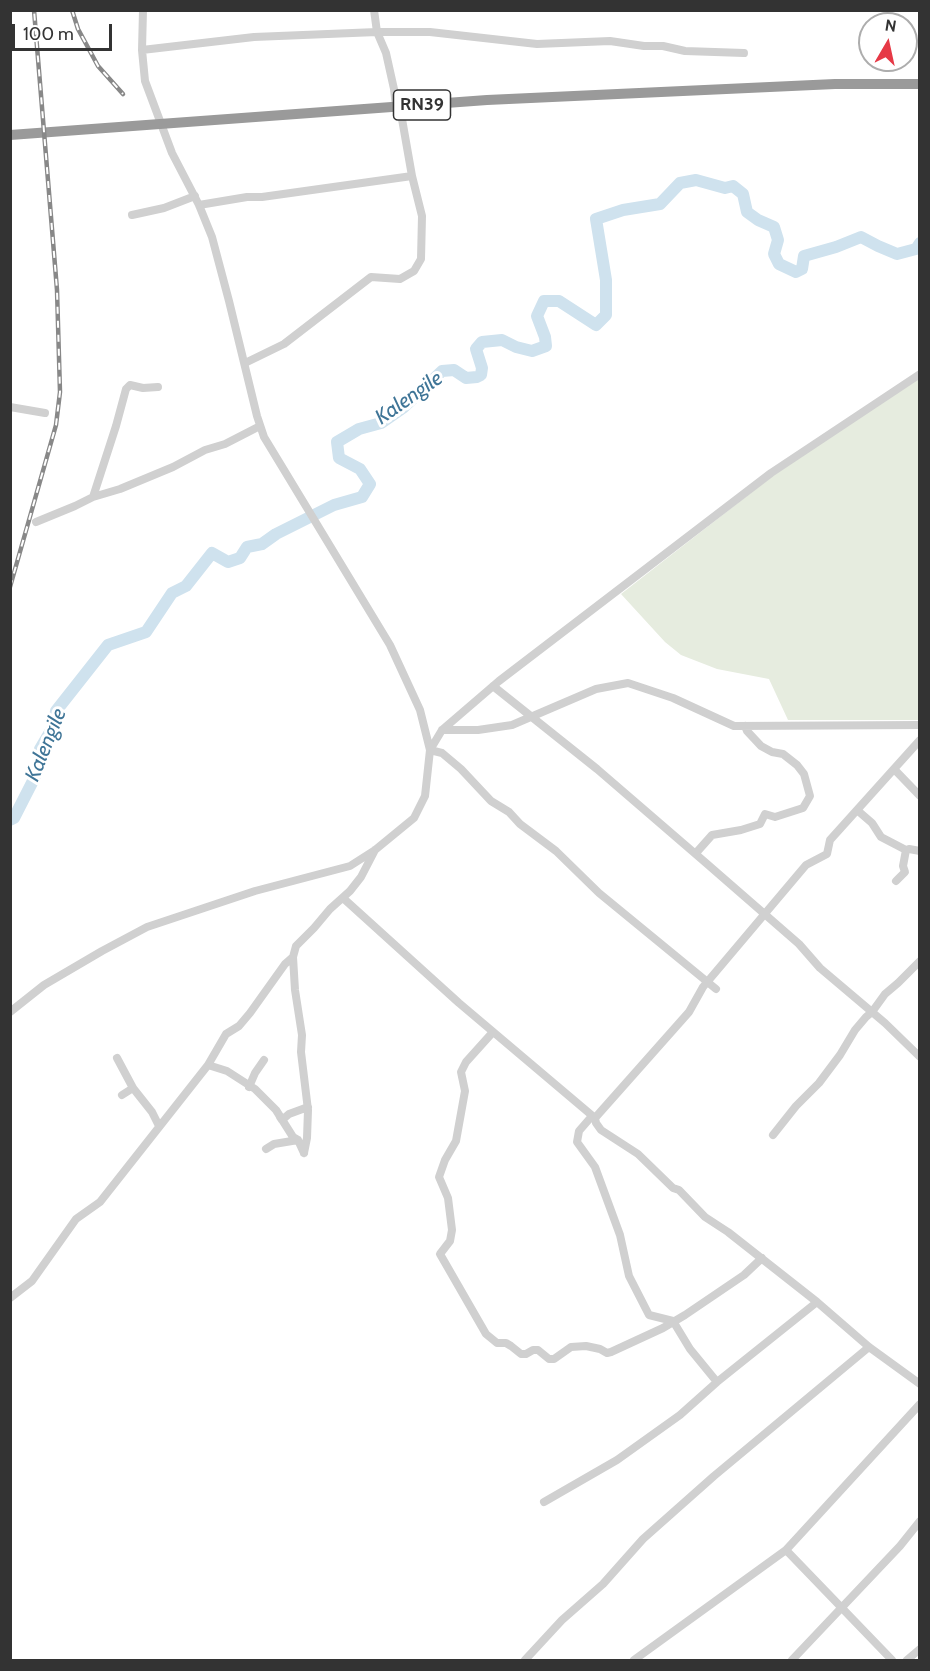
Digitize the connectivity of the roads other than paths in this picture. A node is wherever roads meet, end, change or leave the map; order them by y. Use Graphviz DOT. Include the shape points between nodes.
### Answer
graph roads {
  1 [pos="143,10"];
  2 [pos="374,10"];
  3 [pos="377,32"];
  4 [pos="142,50"];
  5 [pos="744,53"];
  6 [pos="920,84"];
  7 [pos="396,107"];
  8 [pos="161,125"];
  9 [pos="10,135"];
  10 [pos="412,176"];
  11 [pos="195,196"];
  12 [pos="199,205"];
  13 [pos="132,214"];
  14 [pos="245,363"];
  15 [pos="920,374"];
  16 [pos="158,387"];
  17 [pos="10,408"];
  18 [pos="45,413"];
  19 [pos="260,426"];
  20 [pos="93,497"];
  21 [pos="36,522"];
  22 [pos="494,686"];
  23 [pos="532,717"];
  24 [pos="920,725"];
  25 [pos="745,726"];
  26 [pos="442,730"];
  27 [pos="920,740"];
  28 [pos="430,750"];
  29 [pos="894,769"];
  30 [pos="920,796"];
  31 [pos="857,810"];
  32 [pos="375,850"];
  33 [pos="906,850"];
  34 [pos="920,851"];
  35 [pos="696,853"];
  36 [pos="896,881"];
  37 [pos="343,898"];
  38 [pos="764,914"];
  39 [pos="293,957"];
  40 [pos="920,961"];
  41 [pos="707,982"];
  42 [pos="716,989"];
  43 [pos="10,1012"];
  44 [pos="872,1012"];
  45 [pos="493,1032"];
  46 [pos="117,1058"];
  47 [pos="920,1058"];
  48 [pos="264,1060"];
  49 [pos="208,1065"];
  50 [pos="249,1086"];
  51 [pos="133,1088"];
  52 [pos="122,1095"];
  53 [pos="308,1107"];
  54 [pos="276,1110"];
  55 [pos="593,1117"];
  56 [pos="159,1126"];
  57 [pos="773,1135"];
  58 [pos="307,1138"];
  59 [pos="298,1140"];
  60 [pos="266,1149"];
  61 [pos="762,1258"];
  62 [pos="10,1298"];
  63 [pos="818,1302"];
  64 [pos="673,1321"];
  65 [pos="869,1347"];
  66 [pos="717,1382"];
  67 [pos="920,1384"];
  68 [pos="920,1404"];
  69 [pos="544,1502"];
  70 [pos="920,1521"];
  71 [pos="786,1550"];
  72 [pos="843,1608"];
  73 [pos="920,1648"];
  74 [pos="525,1660"];
  75 [pos="634,1660"];
  76 [pos="792,1660"];
  77 [pos="892,1660"];
  78 [pos="907,1660"];
  1 -- 4 [label="street"];
  2 -- 3 [label="street"];
  3 -- 4 [label="street" via="254,37"];
  3 -- 5 [label="street" via="430,32 537,44 610,40 685,51"];
  3 -- 7 [label="street" via="386,53"];
  4 -- 8 [label="street" via="145,81"];
  6 -- 7 [label="highway, RN39" via="835,84"];
  7 -- 8 [label="highway, RN39"];
  7 -- 10 [label="street" via="402,119"];
  8 -- 9 [label="highway, RN39"];
  8 -- 11 [label="street"];
  10 -- 12 [label="street"];
  10 -- 14 [label="street" via="423,229 421,259 414,270 400,279 371,277 284,345"];
  11 -- 12 [label="street"];
  11 -- 13 [label="street" via="164,208"];
  12 -- 14 [label="street" via="212,237"];
  14 -- 19 [label="street"];
  15 -- 22 [label="street" via="771,473"];
  16 -- 20 [label="street" via="130,385 126,389"];
  17 -- 18 [label="street"];
  19 -- 20 [label="street" via="173,467"];
  19 -- 28 [label="street" via="390,645 420,710"];
  20 -- 21 [label="street"];
  22 -- 23 [label="street"];
  22 -- 26 [label="street"];
  23 -- 25 [label="street" via="596,689 628,683 673,698 734,726"];
  23 -- 26 [label="street" via="478,730"];
  23 -- 35 [label="street"];
  24 -- 25 [label="street"];
  25 -- 35 [label="street" via="761,746 783,754 797,765 810,796 803,808 775,817 765,814 760,824 712,835"];
  26 -- 28 [label="street"];
  27 -- 29 [label="street"];
  28 -- 32 [label="street" via="425,796 414,818"];
  28 -- 41 [label="street" via="442,753 491,801 556,851 599,893"];
  29 -- 30 [label="street"];
  29 -- 31 [label="street"];
  31 -- 33 [label="street" via="881,837"];
  31 -- 38 [label="street" via="830,840 826,854 806,865"];
  32 -- 37 [label="street" via="361,878"];
  32 -- 43 [label="street" via="350,866 255,891 135,933 44,985"];
  33 -- 34 [label="street"];
  33 -- 36 [label="street" via="904,872"];
  35 -- 38 [label="street"];
  37 -- 39 [label="street" via="296,946"];
  37 -- 45 [label="street"];
  38 -- 41 [label="street"];
  38 -- 44 [label="street"];
  39 -- 49 [label="street" via="245,1020 226,1034"];
  39 -- 53 [label="street"];
  40 -- 44 [label="street"];
  41 -- 42 [label="street"];
  41 -- 55 [label="street" via="689,1012"];
  44 -- 47 [label="street"];
  44 -- 57 [label="street" via="819,1083"];
  45 -- 55 [label="street"];
  45 -- 64 [label="street" via="462,1069 465,1091 456,1141 439,1177 448,1198 453,1230 440,1254 482,1329 497,1343 506,1343 521,1354 538,1350 554,1359 571,1347 611,1352"];
  46 -- 51 [label="street"];
  48 -- 50 [label="street"];
  49 -- 50 [label="street" via="227,1071"];
  49 -- 56 [label="street"];
  50 -- 54 [label="street"];
  51 -- 52 [label="street"];
  51 -- 56 [label="street"];
  53 -- 54 [label="street" via="282,1120"];
  53 -- 58 [label="street"];
  54 -- 59 [label="street"];
  55 -- 61 [label="street" via="602,1130 638,1154 705,1217"];
  55 -- 64 [label="street" via="579,1131 577,1142 595,1167 620,1235 629,1276 649,1315"];
  56 -- 62 [label="street" via="100,1202 76,1219 32,1281"];
  58 -- 59 [label="street"];
  58 -- 59 [label="street" via="304,1153"];
  59 -- 60 [label="street"];
  61 -- 63 [label="street"];
  61 -- 64 [label="street" via="744,1275"];
  63 -- 65 [label="street"];
  63 -- 66 [label="street"];
  64 -- 66 [label="street"];
  65 -- 67 [label="street"];
  65 -- 74 [label="street" via="643,1539"];
  66 -- 69 [label="street" via="680,1415 617,1460"];
  68 -- 71 [label="street"];
  70 -- 72 [label="street"];
  71 -- 72 [label="street"];
  71 -- 75 [label="street"];
  72 -- 76 [label="street"];
  72 -- 77 [label="street"];
  73 -- 78 [label="street"];
}
